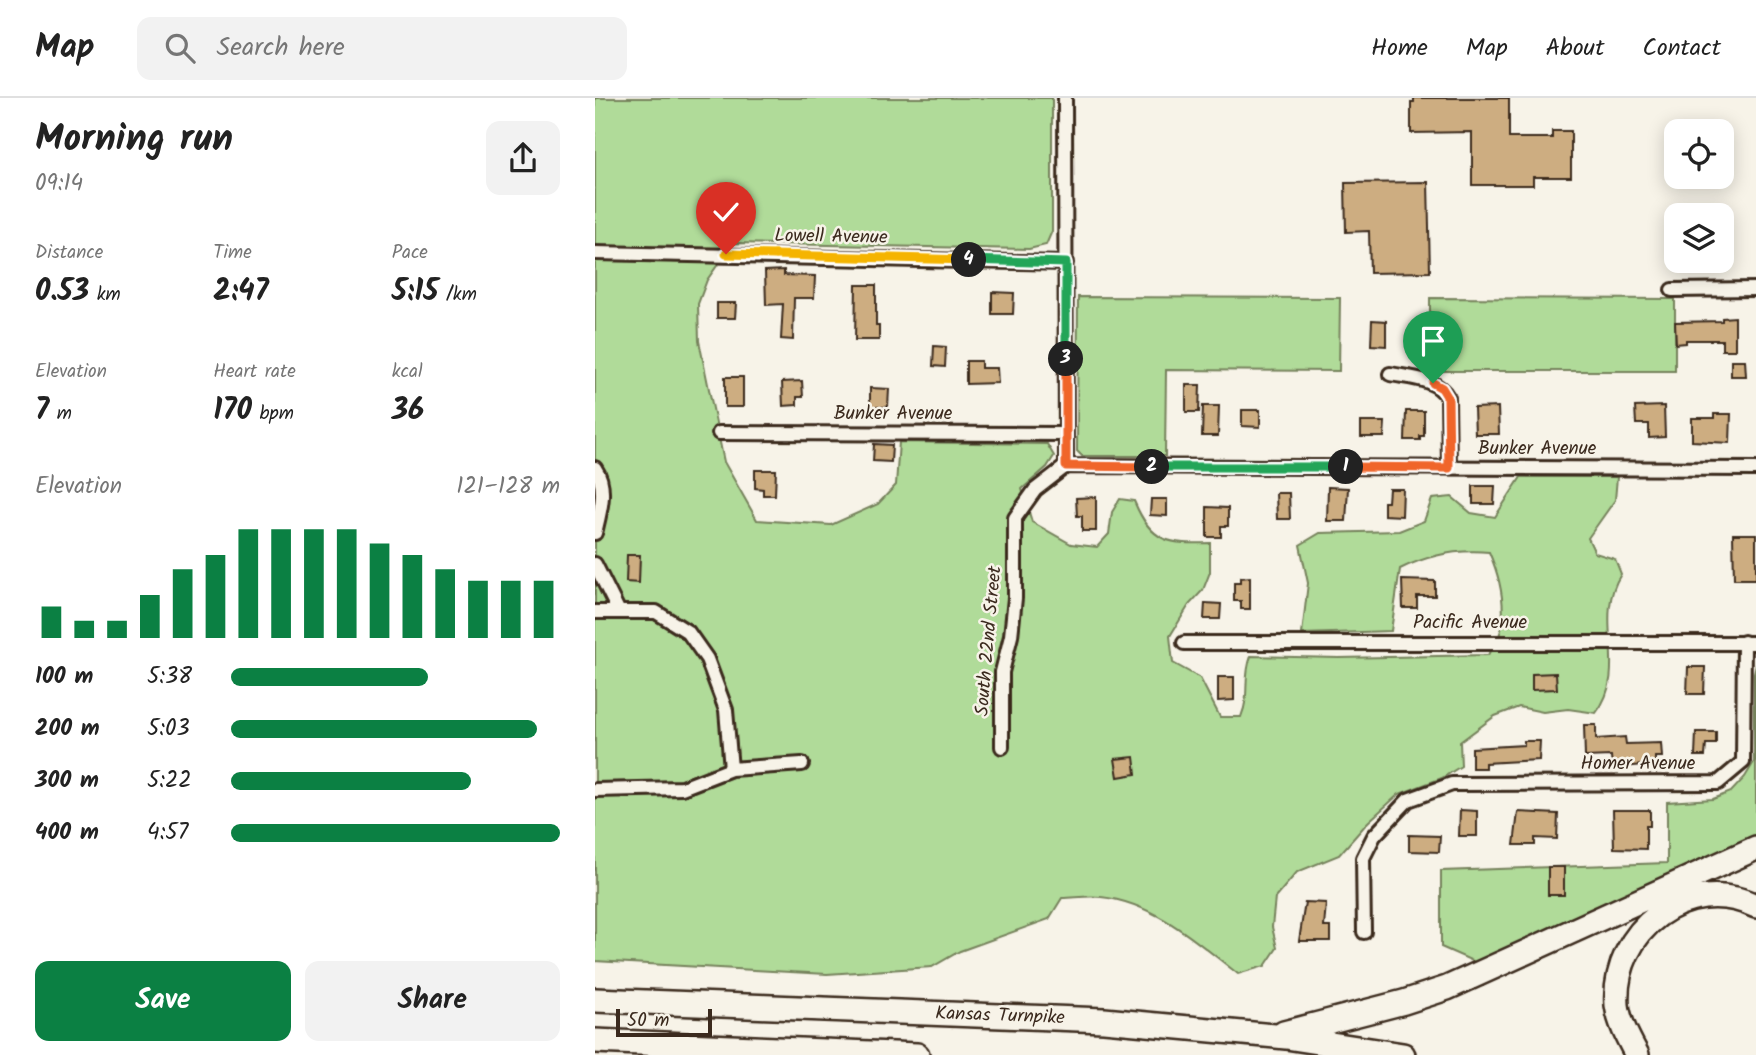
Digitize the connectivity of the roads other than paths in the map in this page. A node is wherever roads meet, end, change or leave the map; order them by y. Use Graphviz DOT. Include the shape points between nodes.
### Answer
graph roads {
  1 [pos="1065,98"];
  2 [pos="595,253"];
  3 [pos="1066,263"];
  4 [pos="1756,289"];
  5 [pos="1672,290"];
  6 [pos="1390,374"];
  7 [pos="719,433"];
  8 [pos="1066,434"];
  9 [pos="1066,466"];
  10 [pos="595,468"];
  11 [pos="1449,468"];
  12 [pos="1756,469"];
  13 [pos="595,533"];
  14 [pos="595,564"];
  15 [pos="595,612"];
  16 [pos="619,612"];
  17 [pos="1750,642"];
  18 [pos="1184,643"];
  19 [pos="1002,747"];
  20 [pos="802,764"];
  21 [pos="731,769"];
  22 [pos="595,790"];
  23 [pos="1756,848"];
  24 [pos="1756,906"];
  25 [pos="1364,932"];
  26 [pos="595,999"];
  27 [pos="1272,1036"];
  28 [pos="595,1041"];
  29 [pos="917,1055"];
  30 [pos="1403,1055"];
  31 [pos="1637,1055"];
  1 -- 3 [label="street"];
  2 -- 3 [label="street, Lowell Avenue"];
  3 -- 8 [label="street"];
  4 -- 5 [label="street"];
  6 -- 11 [label="street" via="1442,388 1448,398"];
  7 -- 8 [label="street, Bunker Avenue"];
  8 -- 9 [label="street"];
  9 -- 11 [label="street, Bunker Avenue"];
  9 -- 19 [label="street, South 22nd Street" via="1035,490 1015,518 1015,598 1002,672"];
  10 -- 13 [label="street" via="602,478"];
  11 -- 12 [label="street, Bunker Avenue"];
  14 -- 16 [label="street"];
  15 -- 16 [label="street"];
  16 -- 21 [label="street" via="656,612 688,632 707,659 726,710"];
  17 -- 18 [label="street, Pacific Avenue"];
  17 -- 25 [label="street, Homer Avenue" via="1743,762 1718,783 1452,785 1408,800 1374,836 1363,858"];
  20 -- 21 [label="street"];
  21 -- 22 [label="street" via="682,788"];
  23 -- 27 [label="highway" via="1447,988"];
  24 -- 31 [label="highway" via="1721,895 1703,897 1663,909 1646,925 1625,959 1618,982 1617,1007"];
  26 -- 27 [label="highway, Kansas Turnpike" via="1104,1020"];
  27 -- 30 [label="highway, Kansas Turnpike"];
  28 -- 29 [label="highway"];
}
